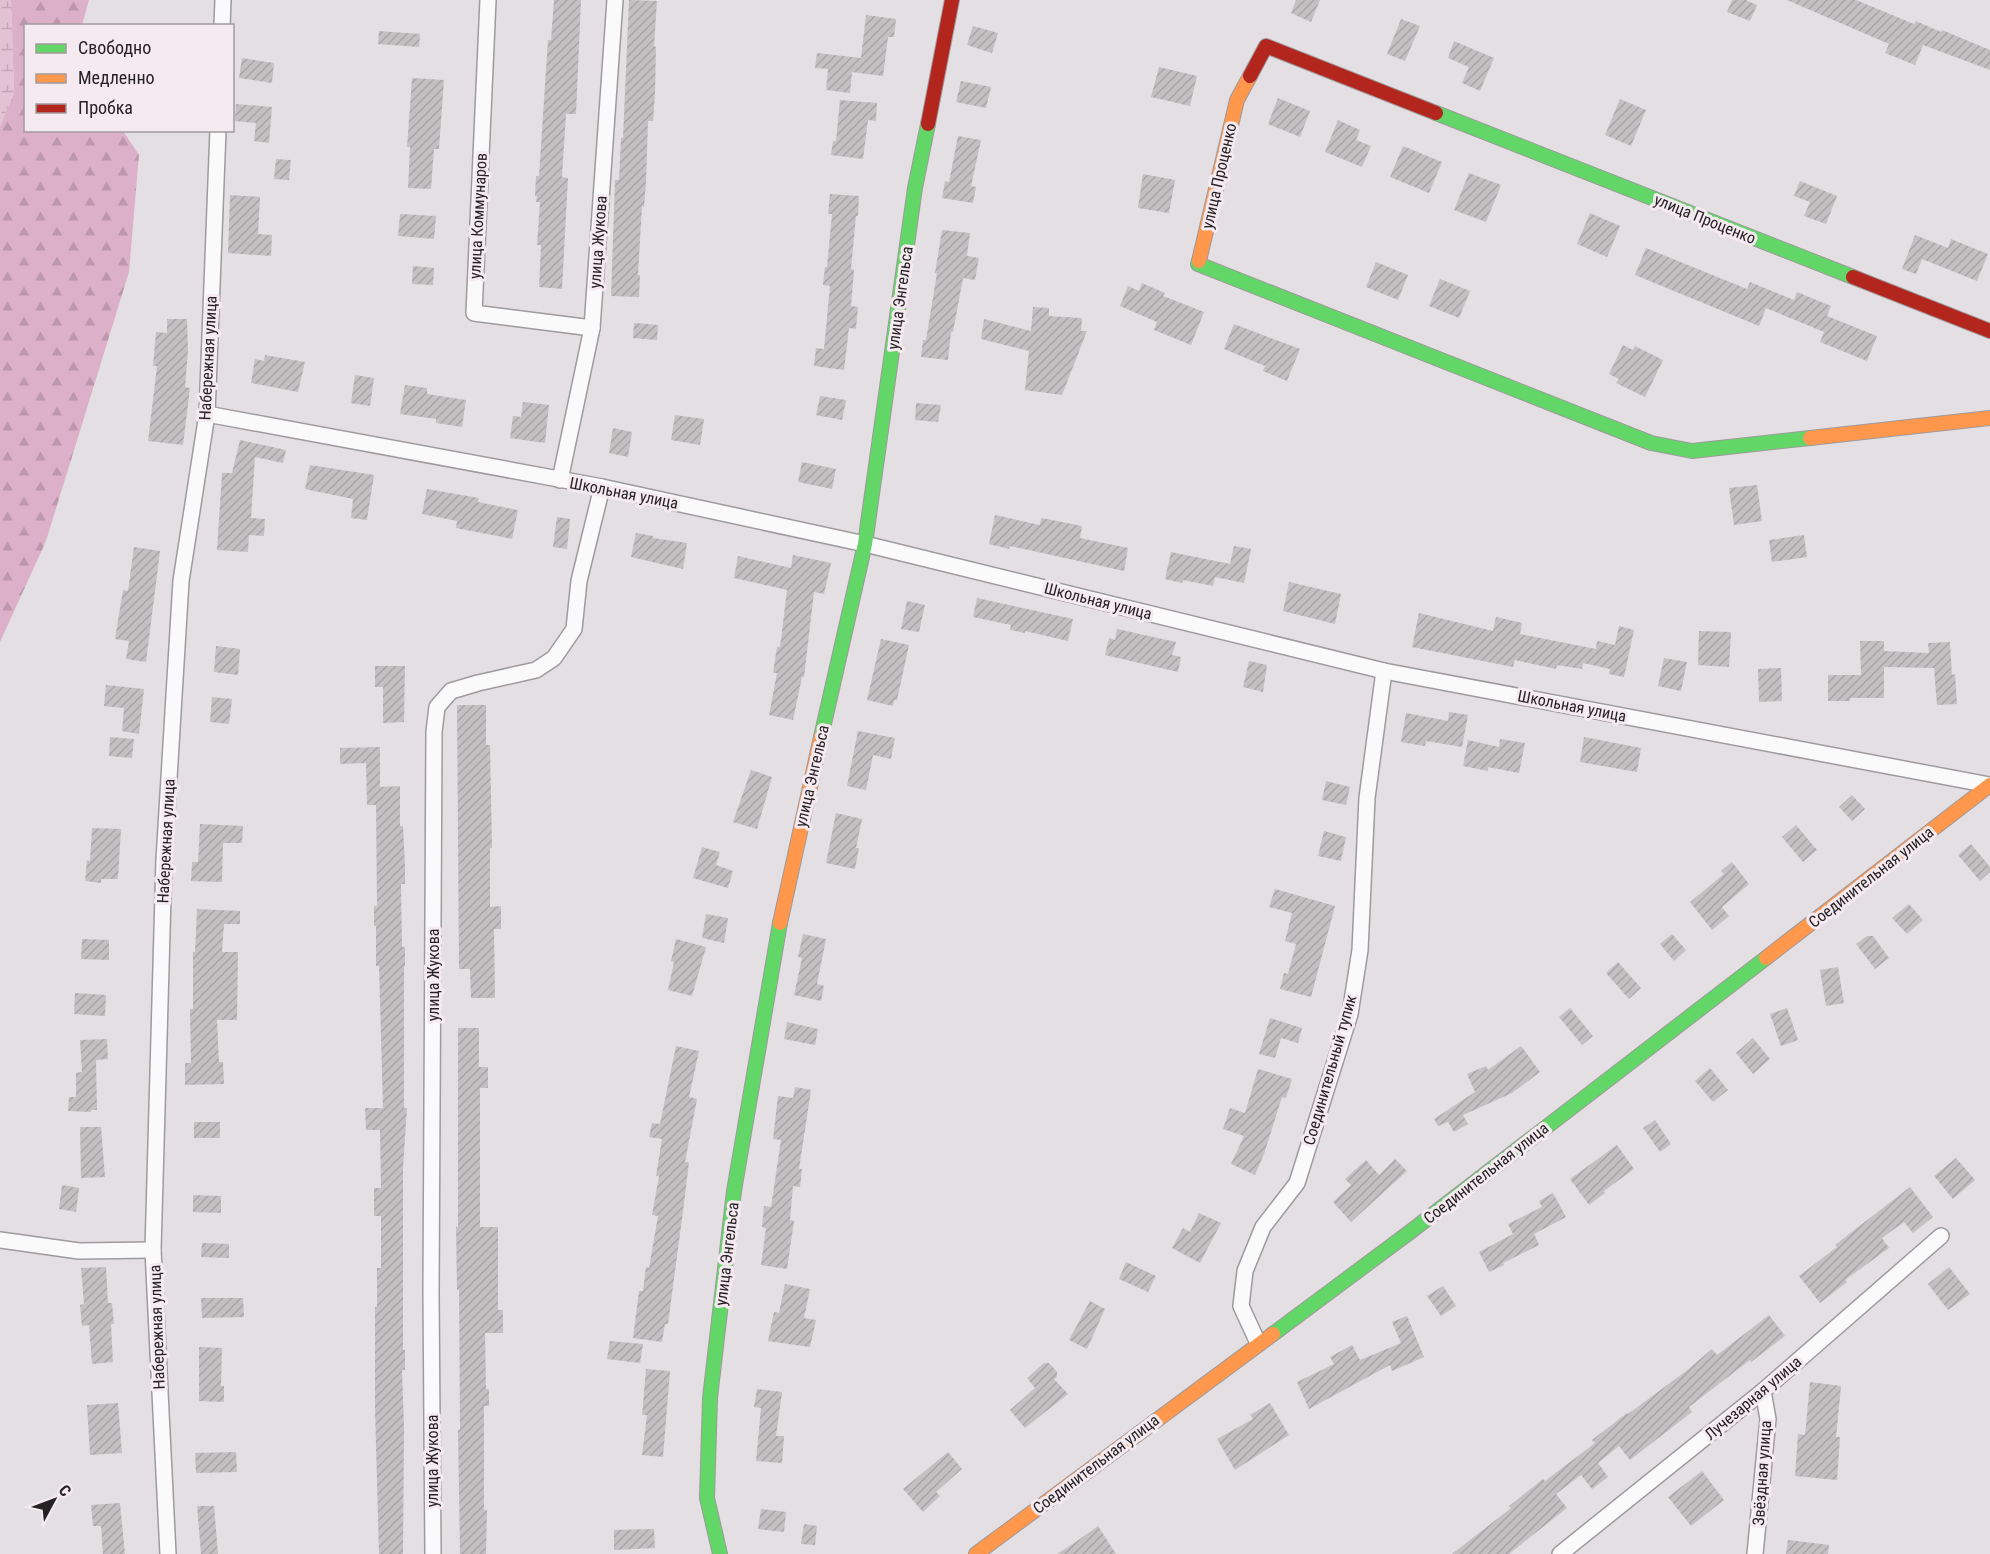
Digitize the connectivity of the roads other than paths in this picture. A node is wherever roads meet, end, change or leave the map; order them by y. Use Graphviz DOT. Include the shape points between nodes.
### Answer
graph roads {
  1 [pos="223,0"];
  2 [pos="488,0"];
  3 [pos="615,0"];
  4 [pos="952,0"];
  5 [pos="222,24"];
  6 [pos="218,132"];
  7 [pos="592,328"];
  8 [pos="1990,331"];
  9 [pos="207,414"];
  10 [pos="1990,418"];
  11 [pos="560,480"];
  12 [pos="602,487"];
  13 [pos="865,544"];
  14 [pos="1384,671"];
  15 [pos="1990,785"];
  16 [pos="1941,1236"];
  17 [pos="0,1240"];
  18 [pos="153,1250"];
  19 [pos="1258,1343"];
  20 [pos="1763,1391"];
  21 [pos="168,1554"];
  22 [pos="433,1554"];
  23 [pos="720,1554"];
  24 [pos="976,1554"];
  25 [pos="1560,1554"];
  26 [pos="1755,1554"];
  1 -- 5 [label="street"];
  2 -- 7 [label="street, улица Коммунаров" via="474,313"];
  3 -- 7 [label="street, улица Жукова"];
  4 -- 13 [label="street, улица Энгельса" via="915,188"];
  6 -- 9 [label="street, Набережная улица"];
  7 -- 11 [label="street, улица Жукова"];
  8 -- 10 [label="street, улица Проценко" via="1266,46 1237,100 1198,264 1651,443 1692,451"];
  9 -- 11 [label="street, Школьная улица"];
  9 -- 18 [label="street, Набережная улица" via="179,604 164,860"];
  11 -- 12 [label="street, Школьная улица"];
  12 -- 13 [label="street, Школьная улица"];
  12 -- 22 [label="street, улица Жукова" via="579,581 574,629 554,658 536,670 451,691 436,707"];
  13 -- 14 [label="street, Школьная улица"];
  13 -- 23 [label="street, улица Энгельса" via="784,899 734,1191 710,1398 707,1498"];
  14 -- 15 [label="street, Школьная улица"];
  14 -- 19 [label="street, Соединительный тупик" via="1368,798 1360,950 1350,1014 1297,1183 1263,1227 1245,1271 1241,1306"];
  15 -- 19 [label="street, Соединительная улица" via="1410,1232"];
  16 -- 20 [label="street, Лучезарная улица"];
  17 -- 18 [label="street" via="79,1251"];
  18 -- 21 [label="street, Набережная улица"];
  19 -- 24 [label="street, Соединительная улица"];
  20 -- 25 [label="street, Лучезарная улица"];
  20 -- 26 [label="street, Звёздная улица" via="1768,1419"];
}
